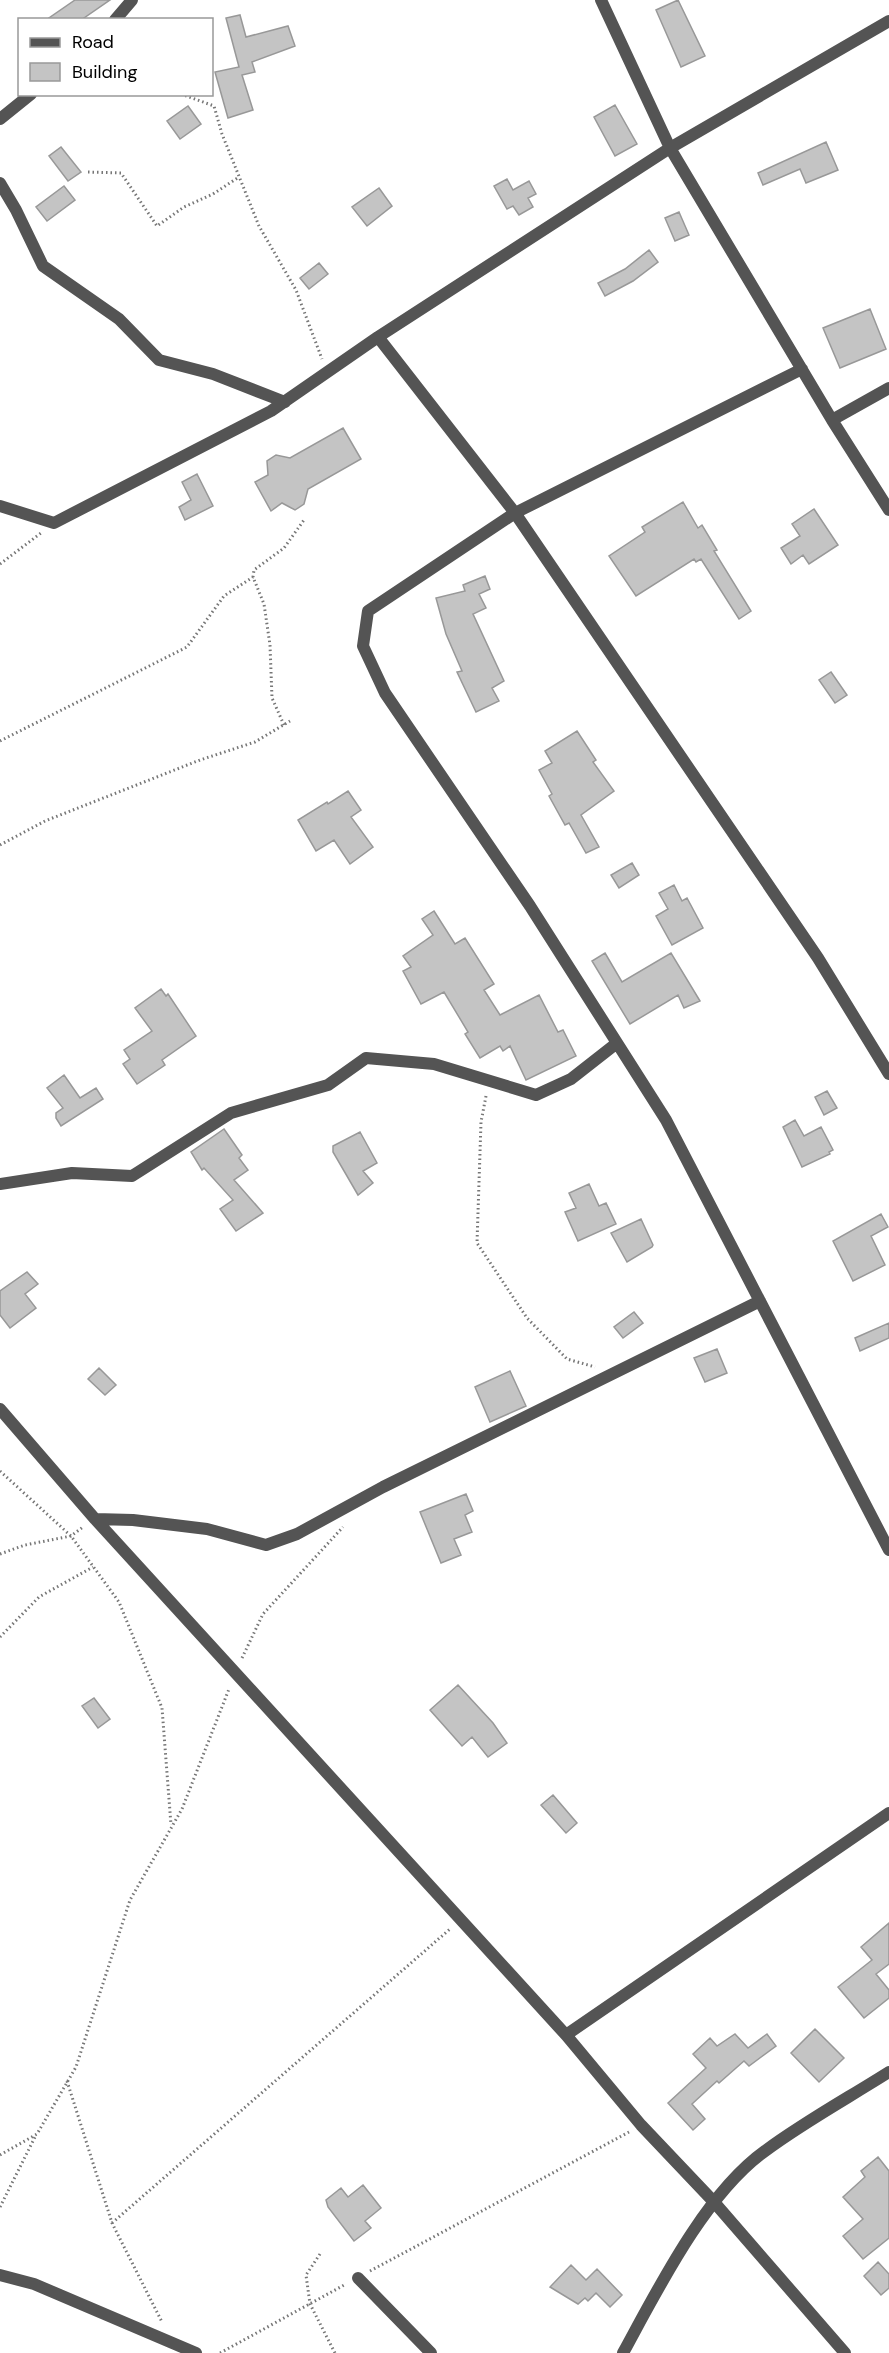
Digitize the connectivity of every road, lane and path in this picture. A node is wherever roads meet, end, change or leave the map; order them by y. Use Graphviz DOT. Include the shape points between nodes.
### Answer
graph roads {
  1 [pos="132,0"];
  2 [pos="601,0"];
  3 [pos="118,18"];
  4 [pos="889,21"];
  5 [pos="29,96"];
  6 [pos="186,96"];
  7 [pos="0,119"];
  8 [pos="670,147"];
  9 [pos="88,172"];
  10 [pos="239,177"];
  11 [pos="0,183"];
  12 [pos="378,337"];
  13 [pos="802,369"];
  14 [pos="327,372"];
  15 [pos="889,388"];
  16 [pos="285,402"];
  17 [pos="832,420"];
  18 [pos="0,506"];
  19 [pos="889,510"];
  20 [pos="515,513"];
  21 [pos="304,520"];
  22 [pos="54,523"];
  23 [pos="0,564"];
  24 [pos="253,577"];
  25 [pos="290,721"];
  26 [pos="284,725"];
  27 [pos="0,741"];
  28 [pos="0,845"];
  29 [pos="617,1043"];
  30 [pos="889,1074"];
  31 [pos="490,1081"];
  32 [pos="0,1184"];
  33 [pos="760,1301"];
  34 [pos="614,1372"];
  35 [pos="0,1409"];
  36 [pos="0,1471"];
  37 [pos="95,1519"];
  38 [pos="344,1527"];
  39 [pos="71,1536"];
  40 [pos="889,1550"];
  41 [pos="0,1554"];
  42 [pos="94,1567"];
  43 [pos="0,1638"];
  44 [pos="236,1673"];
  45 [pos="889,1813"];
  46 [pos="171,1827"];
  47 [pos="461,1920"];
  48 [pos="566,2035"];
  49 [pos="889,2072"];
  50 [pos="67,2081"];
  51 [pos="641,2125"];
  52 [pos="37,2134"];
  53 [pos="0,2155"];
  54 [pos="714,2202"];
  55 [pos="0,2207"];
  56 [pos="112,2223"];
  57 [pos="320,2254"];
  58 [pos="0,2275"];
  59 [pos="358,2278"];
  60 [pos="310,2304"];
  61 [pos="173,2344"];
  62 [pos="196,2353"];
  63 [pos="220,2353"];
  64 [pos="335,2353"];
  65 [pos="431,2353"];
  66 [pos="623,2353"];
  67 [pos="845,2353"];
  1 -- 3 [label="street"];
  2 -- 8 [label="street"];
  4 -- 8 [label="street"];
  5 -- 7 [label="street"];
  6 -- 10 [label="path" via="214,106"];
  8 -- 12 [label="street"];
  8 -- 13 [label="street"];
  9 -- 10 [label="path" via="121,173 157,226"];
  10 -- 14 [label="path" via="260,226 296,290"];
  11 -- 16 [label="street" via="44,266 119,319 159,360 213,374"];
  12 -- 14 [label="street"];
  12 -- 20 [label="street"];
  13 -- 17 [label="street"];
  13 -- 20 [label="street"];
  14 -- 16 [label="street"];
  15 -- 17 [label="street"];
  16 -- 22 [label="street"];
  17 -- 19 [label="street"];
  18 -- 22 [label="street"];
  20 -- 29 [label="street" via="368,611 363,646 385,693 530,906"];
  20 -- 30 [label="street" via="818,958"];
  21 -- 24 [label="path" via="284,548 254,570"];
  22 -- 23 [label="path"];
  24 -- 26 [label="path" via="264,604 272,698"];
  24 -- 27 [label="path" via="224,596 187,647"];
  25 -- 26 [label="path"];
  26 -- 28 [label="path" via="255,742 45,821"];
  29 -- 31 [label="street" via="571,1079 536,1095"];
  29 -- 33 [label="street" via="666,1120"];
  31 -- 32 [label="street" via="434,1064 366,1058 328,1085 231,1113 132,1176 72,1173"];
  31 -- 34 [label="path" via="481,1122 477,1243 527,1318 567,1359"];
  33 -- 34 [label="street"];
  33 -- 40 [label="street"];
  34 -- 37 [label="street" via="297,1534 266,1545 207,1529"];
  35 -- 37 [label="street"];
  36 -- 39 [label="path"];
  37 -- 39 [label="path"];
  37 -- 44 [label="street"];
  38 -- 44 [label="path" via="263,1614"];
  39 -- 41 [label="path"];
  39 -- 42 [label="path"];
  42 -- 43 [label="path" via="39,1597"];
  42 -- 46 [label="path" via="119,1602 162,1708"];
  44 -- 46 [label="path" via="182,1809"];
  44 -- 47 [label="street"];
  45 -- 48 [label="street"];
  46 -- 50 [label="path" via="130,1900 76,2067"];
  47 -- 48 [label="street"];
  47 -- 56 [label="path"];
  48 -- 51 [label="street"];
  49 -- 54 [label="street" via="763,2151"];
  50 -- 52 [label="path"];
  50 -- 56 [label="path"];
  51 -- 54 [label="street"];
  51 -- 59 [label="path"];
  52 -- 53 [label="path"];
  52 -- 55 [label="path"];
  54 -- 66 [label="street" via="670,2267"];
  54 -- 67 [label="street"];
  56 -- 61 [label="path"];
  57 -- 60 [label="path" via="306,2275"];
  58 -- 61 [label="street" via="34,2284"];
  59 -- 60 [label="path"];
  59 -- 65 [label="street"];
  60 -- 63 [label="path"];
  60 -- 64 [label="path"];
  61 -- 62 [label="street"];
}
